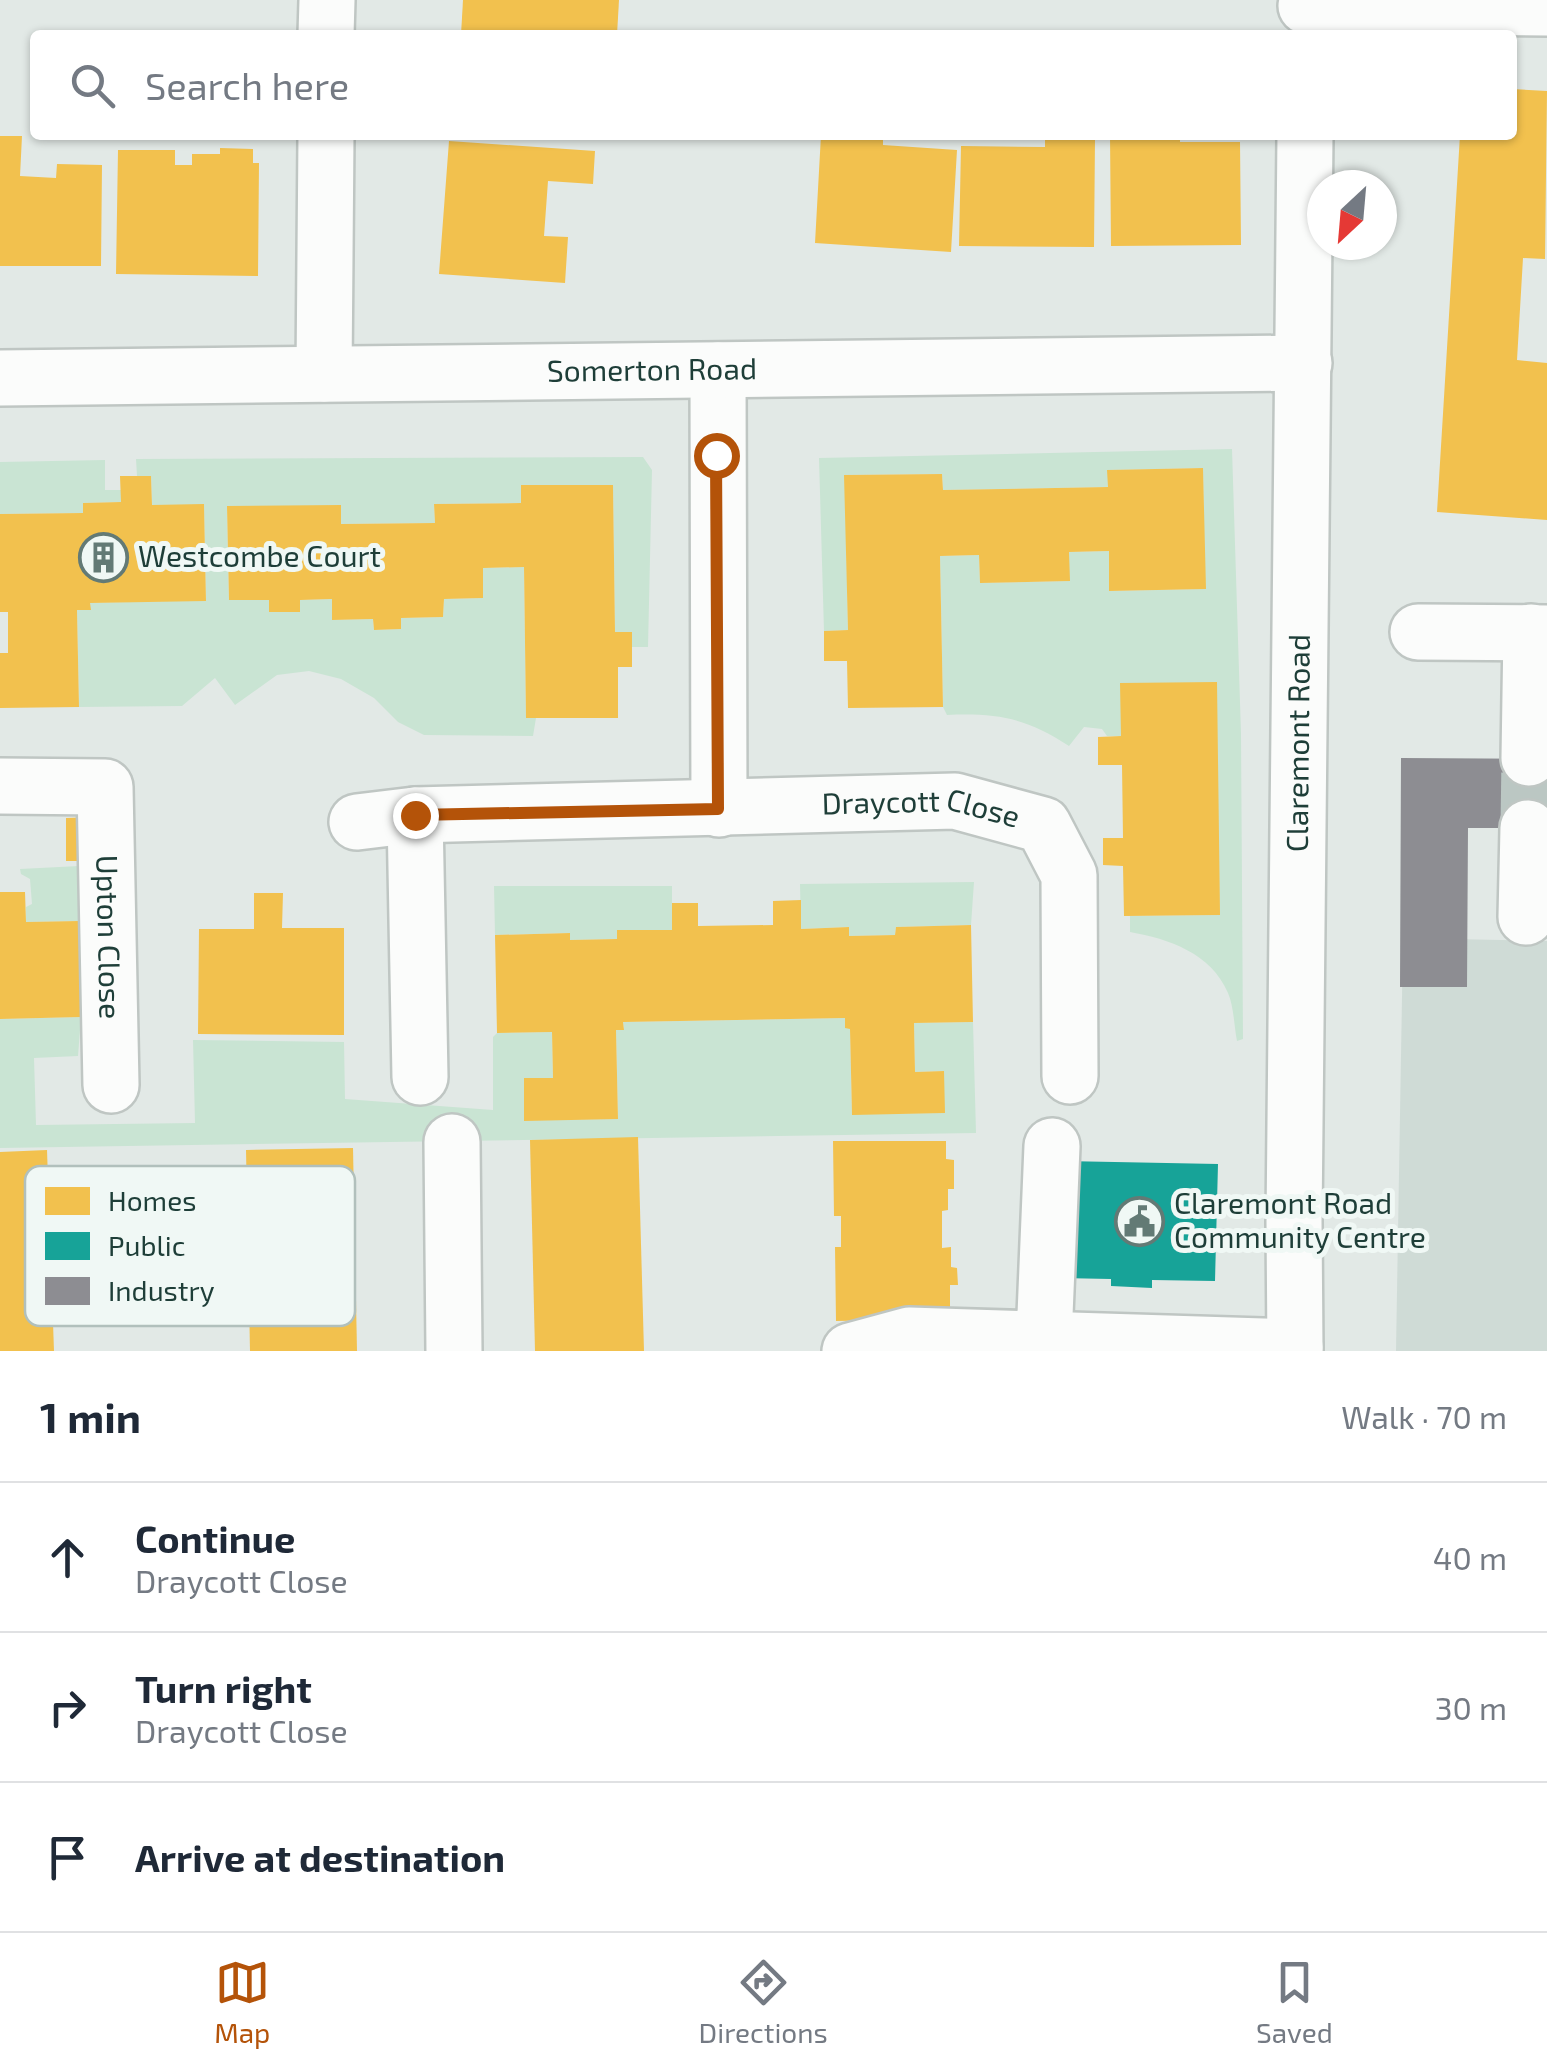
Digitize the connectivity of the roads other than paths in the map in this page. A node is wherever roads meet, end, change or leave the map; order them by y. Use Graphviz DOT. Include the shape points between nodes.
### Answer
graph roads {
  1 [pos="327,0"];
  2 [pos="1547,8"];
  3 [pos="1306,13"];
  4 [pos="326,30"];
  5 [pos="326,140"];
  6 [pos="1305,140"];
  7 [pos="1304,362"];
  8 [pos="718,370"];
  9 [pos="324,374"];
  10 [pos="0,378"];
  11 [pos="1418,632"];
  12 [pos="1539,632"];
  13 [pos="1528,758"];
  14 [pos="0,786"];
  15 [pos="718,809"];
  16 [pos="415,815"];
  17 [pos="357,822"];
  18 [pos="1528,828"];
  19 [pos="1517,917"];
  20 [pos="1070,1076"];
  21 [pos="420,1077"];
  22 [pos="111,1085"];
  23 [pos="452,1142"];
  24 [pos="1052,1146"];
  25 [pos="1044,1339"];
  26 [pos="1295,1349"];
  27 [pos="454,1351"];
  28 [pos="850,1351"];
  1 -- 4 [label="street"];
  2 -- 3 [label="street"];
  5 -- 9 [label="street"];
  6 -- 7 [label="street, Claremont Road"];
  7 -- 8 [label="street, Somerton Road"];
  7 -- 26 [label="street, Claremont Road"];
  8 -- 9 [label="street, Somerton Road"];
  8 -- 15 [label="street"];
  9 -- 10 [label="street, Somerton Road"];
  11 -- 12 [label="street"];
  12 -- 13 [label="street"];
  14 -- 22 [label="street, Upton Close" via="104,788"];
  15 -- 16 [label="street, Draycott Close"];
  15 -- 20 [label="street, Draycott Close" via="955,801 1043,826 1068,876"];
  16 -- 17 [label="street, Draycott Close"];
  16 -- 21 [label="street"];
  18 -- 19 [label="street"];
  23 -- 27 [label="street"];
  24 -- 25 [label="street"];
  25 -- 26 [label="street"];
  25 -- 28 [label="street" via="908,1335"];
}
